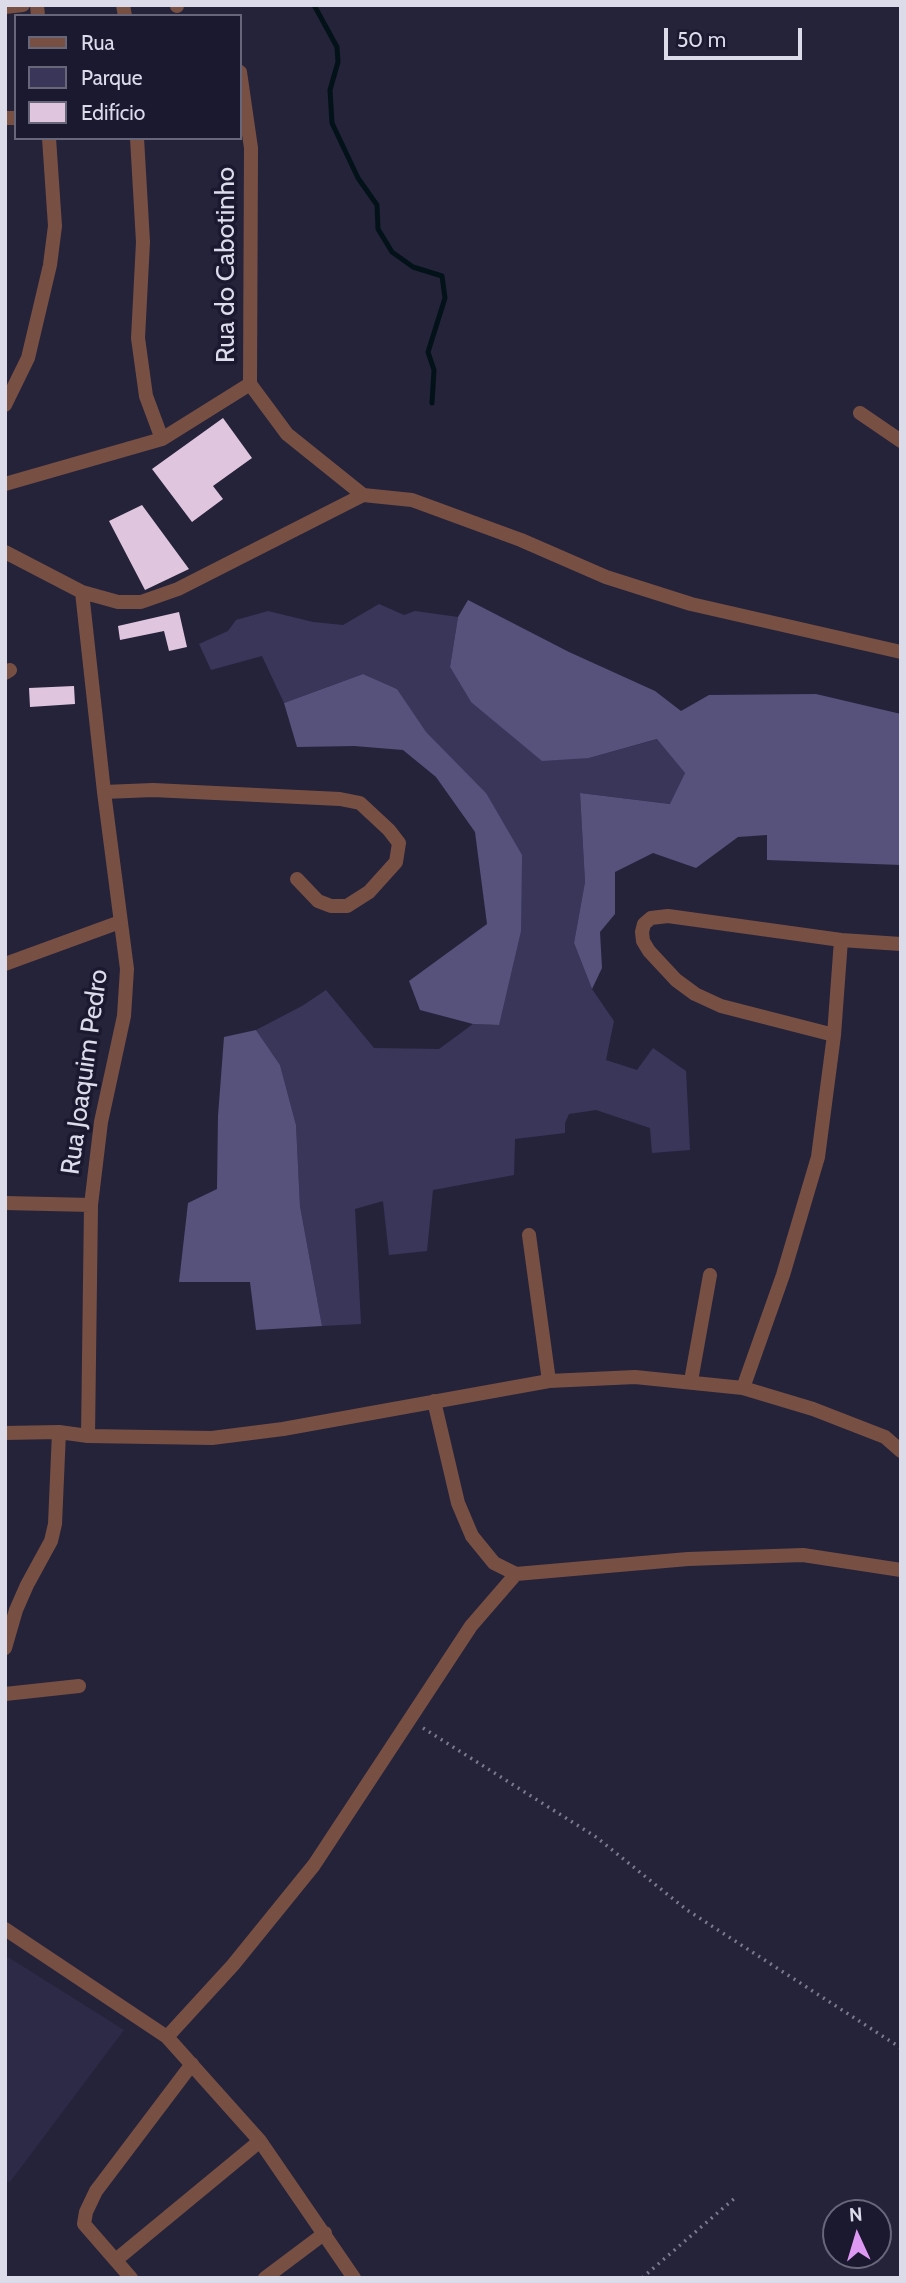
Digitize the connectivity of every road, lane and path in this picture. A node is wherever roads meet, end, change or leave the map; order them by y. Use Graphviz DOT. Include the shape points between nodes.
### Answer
graph roads {
  1 [pos="23,5"];
  2 [pos="5,7"];
  3 [pos="242,86"];
  4 [pos="49,140"];
  5 [pos="137,140"];
  6 [pos="250,384"];
  7 [pos="5,405"];
  8 [pos="860,413"];
  9 [pos="162,439"];
  10 [pos="901,441"];
  11 [pos="5,484"];
  12 [pos="363,495"];
  13 [pos="5,552"];
  14 [pos="82,592"];
  15 [pos="901,652"];
  16 [pos="104,792"];
  17 [pos="297,879"];
  18 [pos="120,922"];
  19 [pos="841,940"];
  20 [pos="901,944"];
  21 [pos="5,964"];
  22 [pos="834,1035"];
  23 [pos="5,1203"];
  24 [pos="91,1205"];
  25 [pos="529,1235"];
  26 [pos="710,1275"];
  27 [pos="549,1381"];
  28 [pos="691,1381"];
  29 [pos="743,1388"];
  30 [pos="434,1401"];
  31 [pos="59,1432"];
  32 [pos="5,1433"];
  33 [pos="88,1436"];
  34 [pos="901,1451"];
  35 [pos="901,1570"];
  36 [pos="516,1574"];
  37 [pos="5,1648"];
  38 [pos="79,1686"];
  39 [pos="5,1693"];
  40 [pos="410,1720"];
  41 [pos="5,1929"];
  42 [pos="167,2037"];
  43 [pos="901,2048"];
  44 [pos="192,2064"];
  45 [pos="260,2141"];
  46 [pos="736,2197"];
  47 [pos="325,2233"];
  48 [pos="117,2259"];
  49 [pos="131,2278"];
  50 [pos="265,2278"];
  51 [pos="354,2278"];
  52 [pos="642,2278"];
  1 -- 2 [label="street"];
  3 -- 6 [label="street, Rua do Cabotinho" via="251,148"];
  4 -- 7 [label="street" via="55,226 50,265 28,358"];
  5 -- 9 [label="street" via="143,242 138,338 146,396"];
  6 -- 9 [label="street"];
  6 -- 12 [label="street, Rua do Cabotinho" via="287,434"];
  8 -- 10 [label="street"];
  9 -- 11 [label="street"];
  12 -- 14 [label="street" via="160,597 118,602"];
  12 -- 15 [label="street" via="412,500 606,577 691,604"];
  13 -- 14 [label="street"];
  14 -- 16 [label="street, Rua Joaquim Pedro"];
  16 -- 17 [label="street" via="340,799 360,803 399,843 396,862 369,892 347,906 318,901"];
  16 -- 18 [label="street, Rua Joaquim Pedro"];
  18 -- 21 [label="street"];
  18 -- 24 [label="street, Rua Joaquim Pedro" via="127,969 124,1016 100,1122"];
  19 -- 20 [label="street"];
  19 -- 22 [label="street"];
  19 -- 22 [label="street" via="668,916 651,918 642,932 649,951 695,994 721,1006"];
  22 -- 29 [label="street" via="818,1157"];
  23 -- 24 [label="street"];
  24 -- 33 [label="street, Rua Joaquim Pedro"];
  25 -- 27 [label="street"];
  26 -- 28 [label="street"];
  27 -- 28 [label="street" via="635,1377"];
  27 -- 30 [label="street"];
  28 -- 29 [label="street"];
  29 -- 34 [label="street" via="885,1437"];
  30 -- 33 [label="street" via="212,1438"];
  30 -- 36 [label="street" via="458,1503 472,1536 494,1563"];
  31 -- 32 [label="street"];
  31 -- 33 [label="street"];
  31 -- 37 [label="street" via="51,1541 16,1610"];
  35 -- 36 [label="street" via="803,1555 688,1559"];
  36 -- 40 [label="street" via="471,1626"];
  38 -- 39 [label="street"];
  40 -- 42 [label="street" via="314,1865"];
  40 -- 43 [label="path" via="596,1837 687,1910"];
  41 -- 42 [label="street"];
  42 -- 44 [label="street"];
  44 -- 45 [label="street"];
  44 -- 48 [label="street" via="96,2191 86,2212 84,2224"];
  45 -- 47 [label="street"];
  45 -- 48 [label="street"];
  46 -- 52 [label="path"];
  47 -- 50 [label="street"];
  47 -- 51 [label="street"];
  48 -- 49 [label="street"];
}
